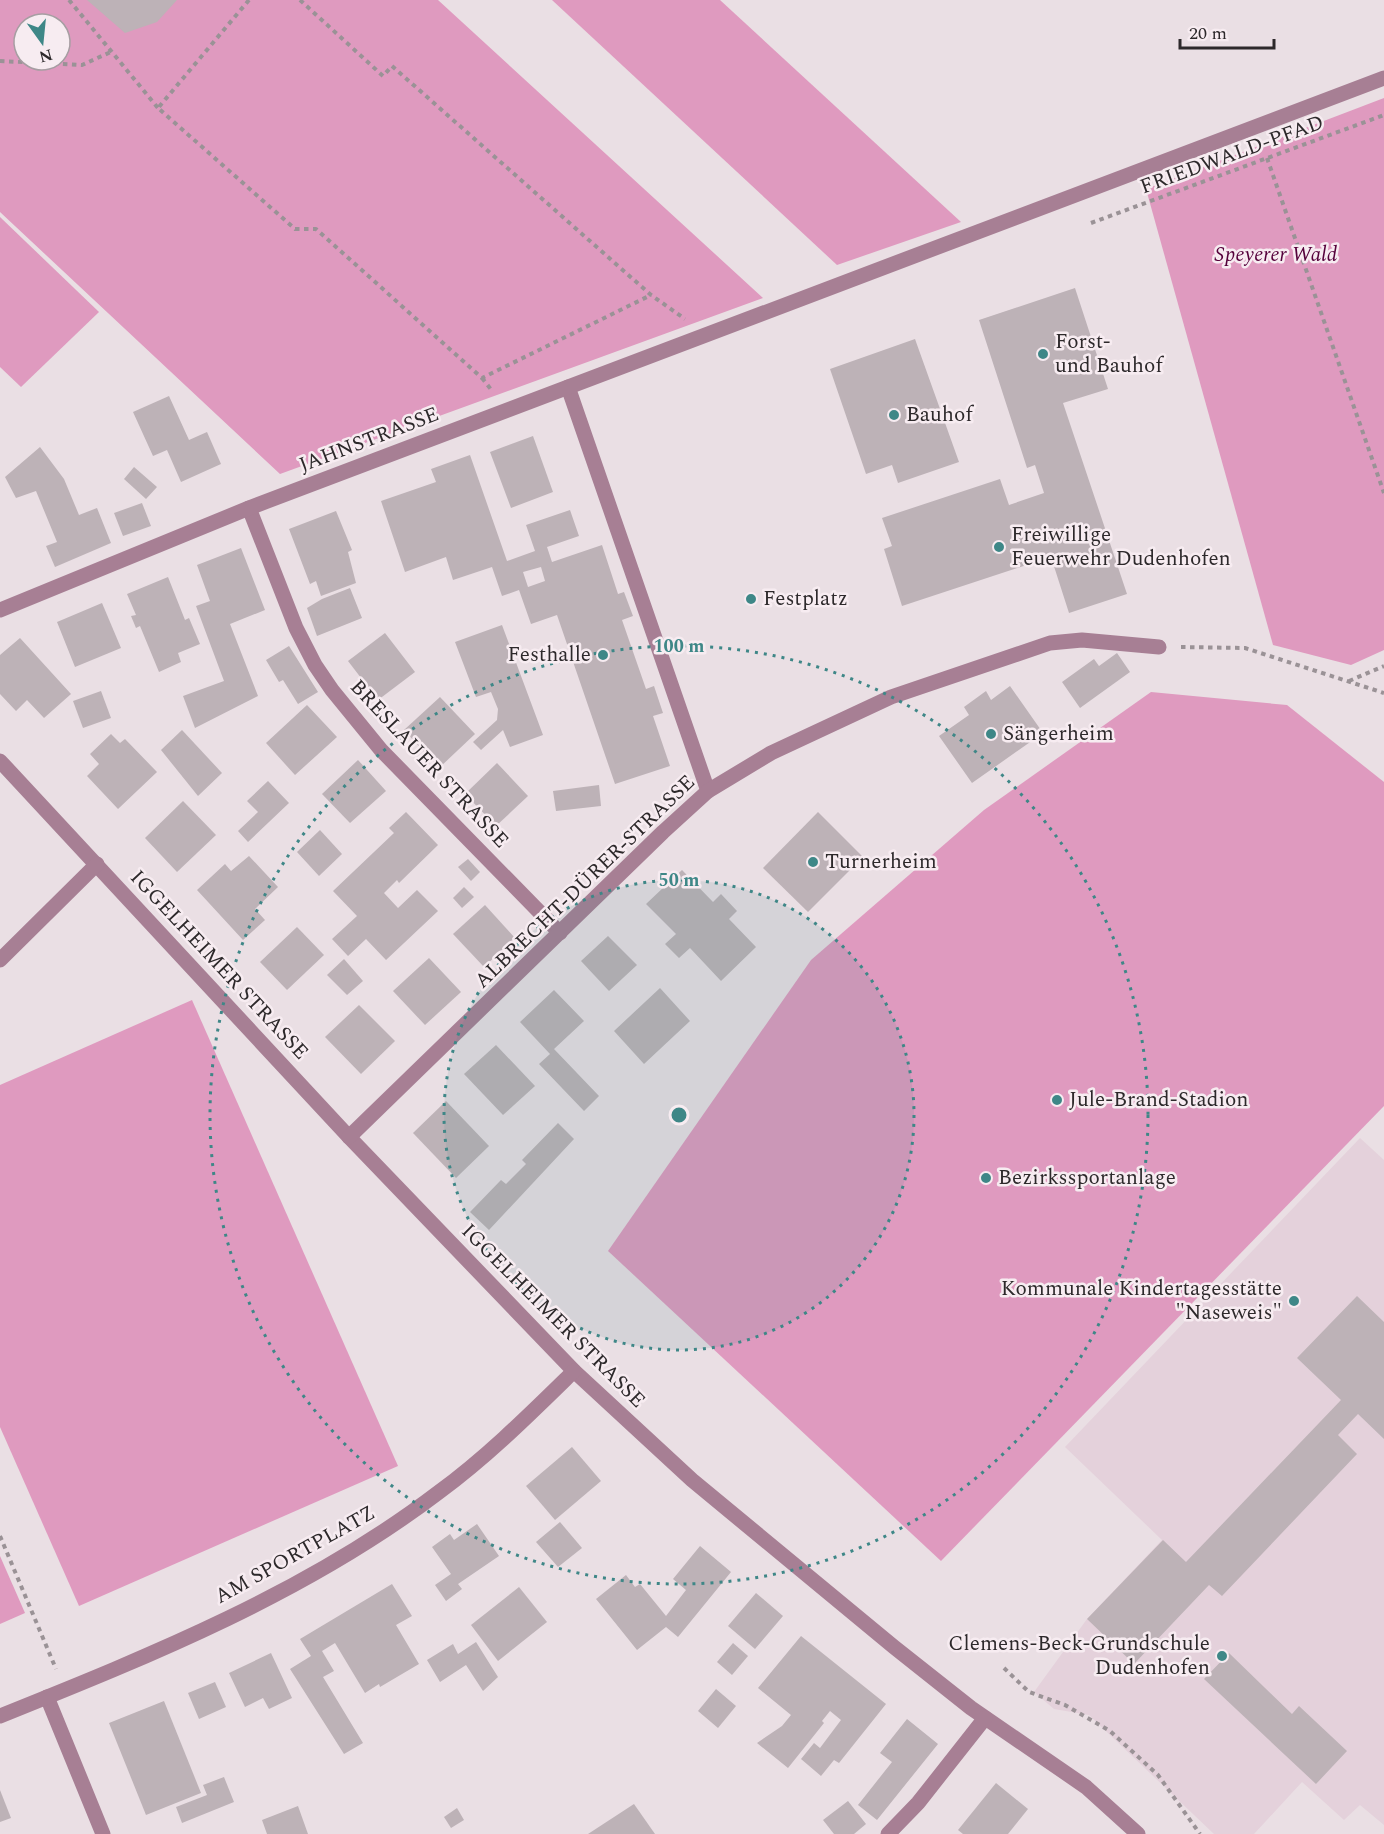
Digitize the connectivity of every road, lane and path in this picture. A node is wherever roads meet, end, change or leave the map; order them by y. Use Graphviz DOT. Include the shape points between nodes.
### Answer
graph roads {
  1 [pos="69,0"];
  2 [pos="249,0"];
  3 [pos="300,0"];
  4 [pos="113,51"];
  5 [pos="0,61"];
  6 [pos="1384,78"];
  7 [pos="158,108"];
  8 [pos="1384,115"];
  9 [pos="1267,158"];
  10 [pos="1091,223"];
  11 [pos="651,295"];
  12 [pos="711,335"];
  13 [pos="568,387"];
  14 [pos="1384,493"];
  15 [pos="249,508"];
  16 [pos="0,610"];
  17 [pos="1160,647"];
  18 [pos="1384,666"];
  19 [pos="1349,681"];
  20 [pos="1384,693"];
  21 [pos="0,761"];
  22 [pos="708,791"];
  23 [pos="97,864"];
  24 [pos="560,933"];
  25 [pos="0,960"];
  26 [pos="349,1137"];
  27 [pos="574,1371"];
  28 [pos="0,1536"];
  29 [pos="1004,1668"];
  30 [pos="64,1689"];
  31 [pos="47,1697"];
  32 [pos="0,1716"];
  33 [pos="985,1718"];
  34 [pos="103,1834"];
  35 [pos="888,1834"];
  36 [pos="1138,1834"];
  37 [pos="1200,1834"];
  1 -- 4 [label="path"];
  2 -- 7 [label="path"];
  3 -- 11 [label="path" via="383,76 392,66"];
  4 -- 5 [label="path" via="82,65"];
  4 -- 7 [label="path"];
  6 -- 12 [label="street, JAHNSTRASSE"];
  7 -- 11 [label="path" via="296,229 316,229 482,378"];
  8 -- 9 [label="path, FRIEDWALD-PFAD"];
  9 -- 10 [label="path, FRIEDWALD-PFAD"];
  9 -- 14 [label="path"];
  11 -- 12 [label="path"];
  12 -- 13 [label="street, JAHNSTRASSE"];
  13 -- 15 [label="street, JAHNSTRASSE"];
  13 -- 22 [label="street"];
  15 -- 16 [label="street, JAHNSTRASSE"];
  15 -- 24 [label="street, BRESLAUER STRASSE" via="296,628 332,690 381,750"];
  17 -- 19 [label="path" via="1245,648"];
  17 -- 22 [label="street, ALBRECHT-DÜRER-STRASSE" via="1082,640 1050,643 891,697 771,753"];
  18 -- 19 [label="path"];
  19 -- 20 [label="path"];
  21 -- 23 [label="street, IGGELHEIMER STRASSE"];
  22 -- 24 [label="street, ALBRECHT-DÜRER-STRASSE"];
  23 -- 25 [label="street"];
  23 -- 26 [label="street, IGGELHEIMER STRASSE"];
  24 -- 26 [label="street, ALBRECHT-DÜRER-STRASSE"];
  26 -- 27 [label="street, IGGELHEIMER STRASSE"];
  27 -- 30 [label="street, AM SPORTPLATZ" via="440,1492 374,1537 228,1618"];
  27 -- 33 [label="street, IGGELHEIMER STRASSE" via="692,1480 884,1640"];
  28 -- 30 [label="path"];
  29 -- 37 [label="path" via="1029,1692 1065,1705 1110,1731 1158,1775"];
  30 -- 31 [label="street, AM SPORTPLATZ"];
  31 -- 32 [label="street, AM SPORTPLATZ"];
  31 -- 34 [label="street"];
  33 -- 35 [label="street" via="918,1803"];
  33 -- 36 [label="street, IGGELHEIMER STRASSE" via="1086,1787"];
}
